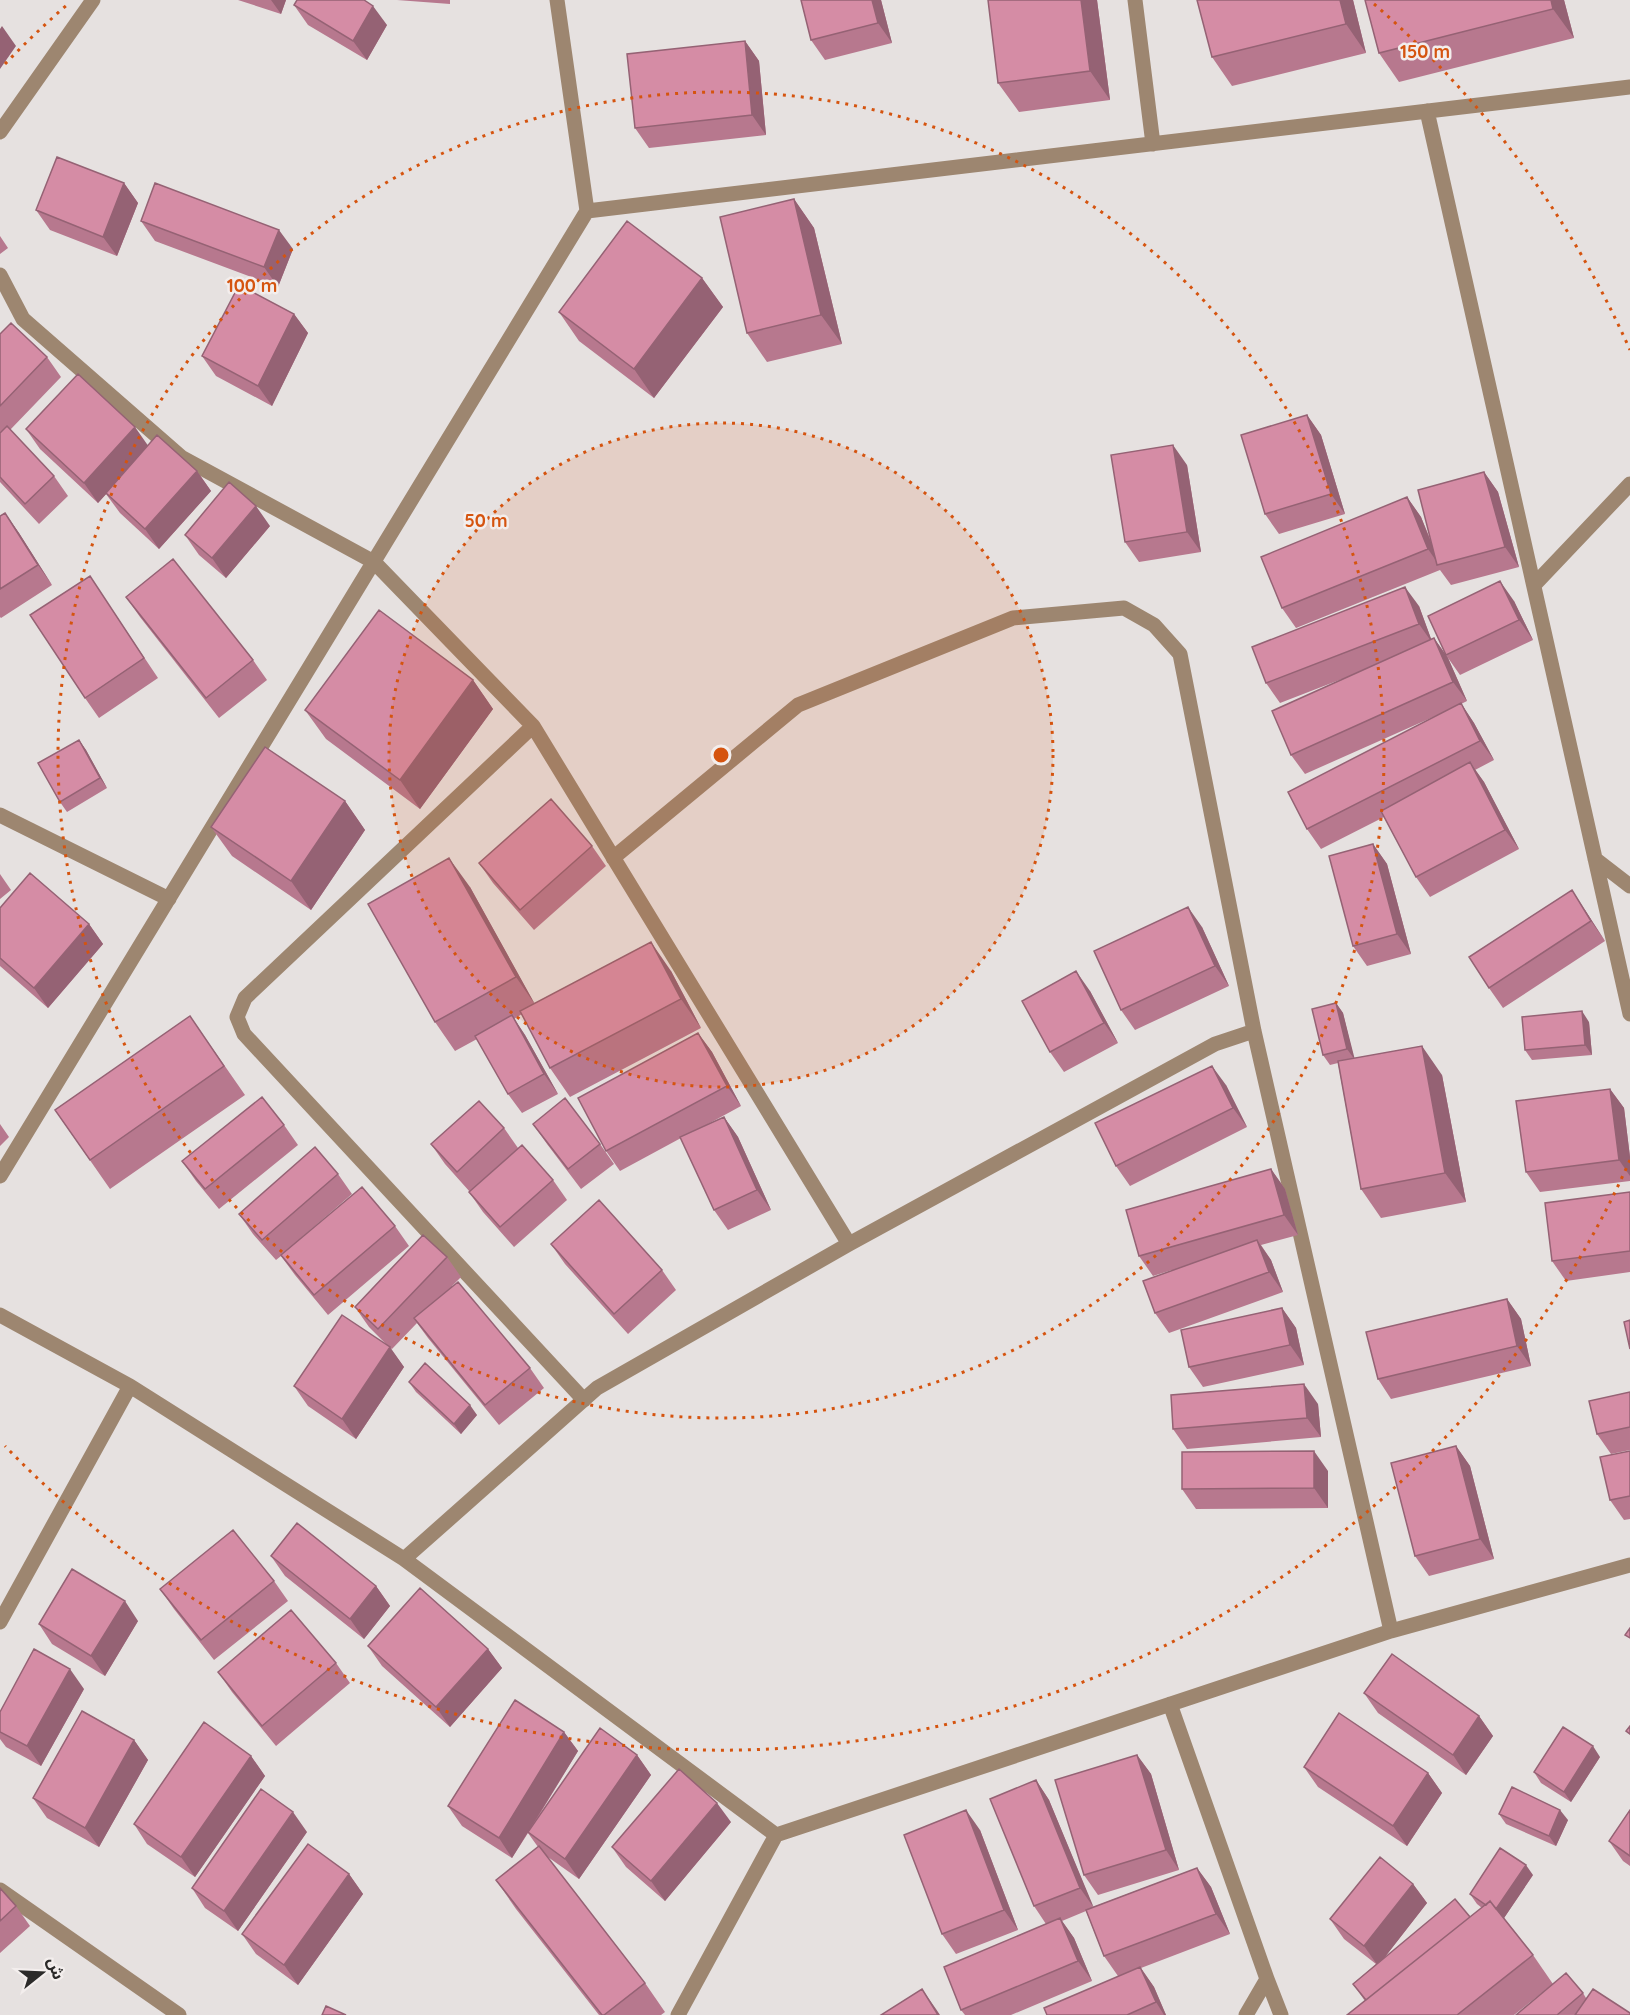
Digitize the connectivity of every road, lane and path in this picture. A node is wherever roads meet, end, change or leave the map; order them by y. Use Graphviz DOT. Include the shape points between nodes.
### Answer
graph roads {
  1 [pos="93,0"];
  2 [pos="557,0"];
  3 [pos="1135,0"];
  4 [pos="1630,87"];
  5 [pos="1428,111"];
  6 [pos="0,132"];
  7 [pos="1153,144"];
  8 [pos="587,211"];
  9 [pos="0,275"];
  10 [pos="1630,484"];
  11 [pos="374,562"];
  12 [pos="1534,585"];
  13 [pos="533,726"];
  14 [pos="0,815"];
  15 [pos="613,858"];
  16 [pos="1595,859"];
  17 [pos="1630,886"];
  18 [pos="169,899"];
  19 [pos="1630,1014"];
  20 [pos="1254,1031"];
  21 [pos="0,1176"];
  22 [pos="849,1244"];
  23 [pos="0,1315"];
  24 [pos="130,1386"];
  25 [pos="584,1400"];
  26 [pos="404,1559"];
  27 [pos="1630,1565"];
  28 [pos="0,1622"];
  29 [pos="1391,1631"];
  30 [pos="1170,1704"];
  31 [pos="776,1835"];
  32 [pos="0,1890"];
  33 [pos="1268,1979"];
  34 [pos="179,2015"];
  35 [pos="678,2015"];
  36 [pos="1246,2015"];
  37 [pos="1281,2015"];
  1 -- 6 [label="street"];
  2 -- 8 [label="street"];
  3 -- 7 [label="street"];
  4 -- 5 [label="street"];
  5 -- 7 [label="street"];
  5 -- 12 [label="street"];
  7 -- 8 [label="street"];
  8 -- 11 [label="street"];
  9 -- 11 [label="street" via="23,319 181,457"];
  10 -- 12 [label="street"];
  11 -- 13 [label="street"];
  11 -- 18 [label="street"];
  12 -- 16 [label="street"];
  13 -- 15 [label="street"];
  13 -- 25 [label="street" via="245,998 237,1017 244,1034"];
  14 -- 18 [label="street"];
  15 -- 20 [label="street" via="798,705 1013,618 1124,608 1154,625 1180,654"];
  15 -- 22 [label="street"];
  16 -- 17 [label="street"];
  16 -- 19 [label="street"];
  18 -- 21 [label="street"];
  20 -- 22 [label="street" via="1215,1044"];
  20 -- 29 [label="street"];
  22 -- 25 [label="street" via="597,1388"];
  23 -- 24 [label="street"];
  24 -- 26 [label="street"];
  24 -- 28 [label="street"];
  25 -- 26 [label="street"];
  26 -- 31 [label="street"];
  27 -- 29 [label="street"];
  29 -- 30 [label="street"];
  30 -- 31 [label="street"];
  30 -- 33 [label="street"];
  31 -- 35 [label="street"];
  32 -- 34 [label="street"];
  33 -- 36 [label="street"];
  33 -- 37 [label="street"];
}
